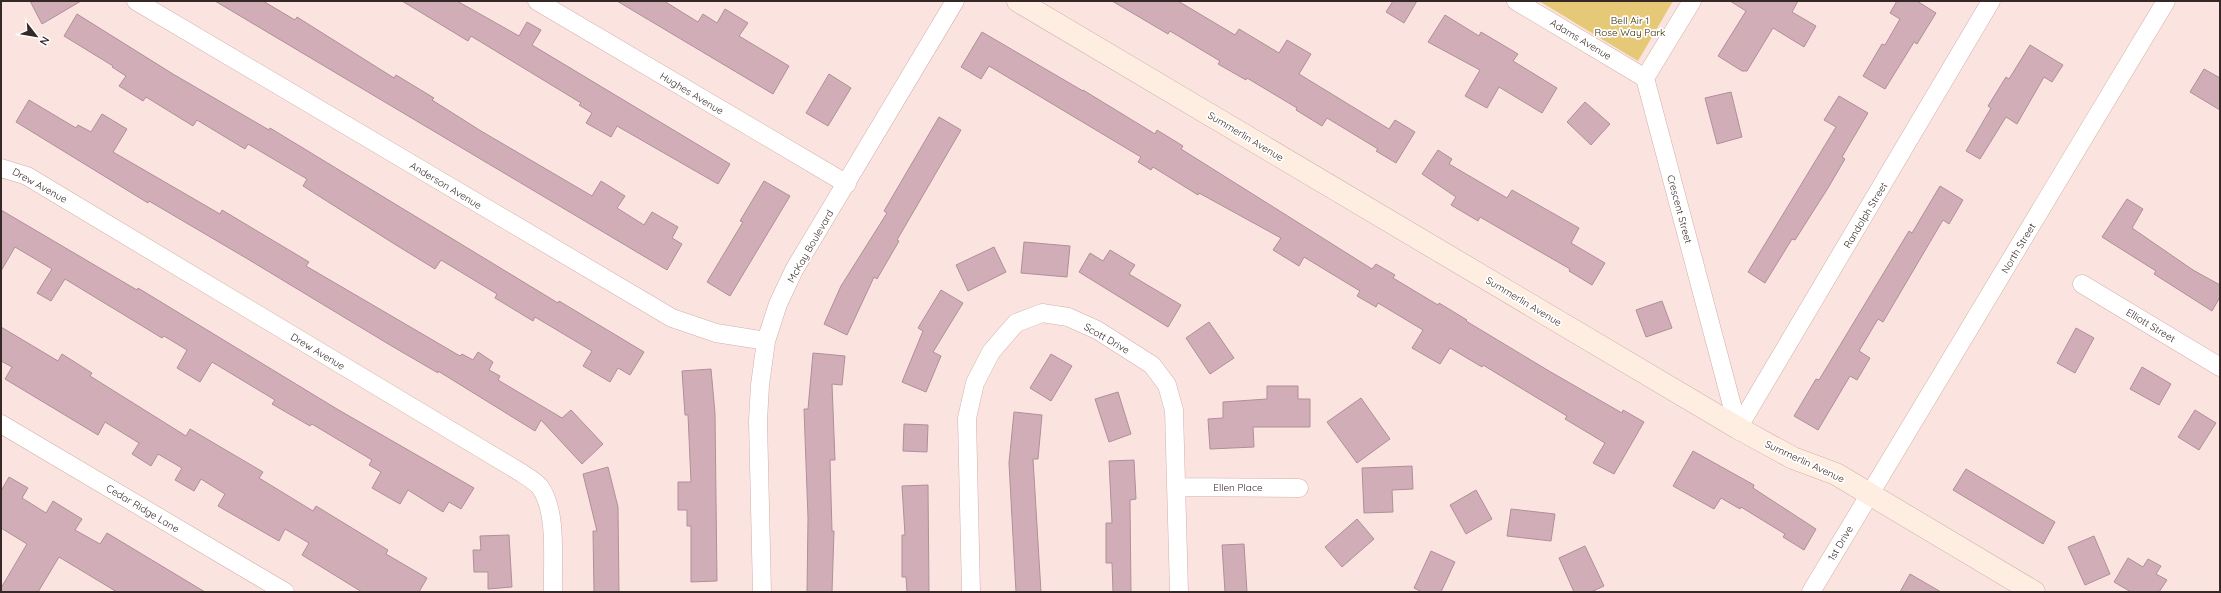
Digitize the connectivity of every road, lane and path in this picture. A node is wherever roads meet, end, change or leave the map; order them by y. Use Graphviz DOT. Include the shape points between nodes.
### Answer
graph roads {
  1 [pos="136,1"];
  2 [pos="536,1"];
  3 [pos="955,1"];
  4 [pos="1018,1"];
  5 [pos="1516,1"];
  6 [pos="1692,1"];
  7 [pos="1991,1"];
  8 [pos="2166,1"];
  9 [pos="1646,78"];
  10 [pos="1,168"];
  11 [pos="846,184"];
  12 [pos="2082,284"];
  13 [pos="766,341"];
  14 [pos="2220,367"];
  15 [pos="1,424"];
  16 [pos="1738,428"];
  17 [pos="1178,487"];
  18 [pos="1299,488"];
  19 [pos="1870,494"];
  20 [pos="285,592"];
  21 [pos="553,592"];
  22 [pos="762,592"];
  23 [pos="971,592"];
  24 [pos="1179,592"];
  25 [pos="1811,592"];
  26 [pos="2034,592"];
  1 -- 13 [label="street, Anderson Avenue" via="672,318 716,333"];
  2 -- 11 [label="street, Hughes Avenue"];
  3 -- 11 [label="street, McKay Boulevard"];
  4 -- 16 [label="street, Summerlin Avenue"];
  5 -- 9 [label="street, Adams Avenue"];
  6 -- 9 [label="street"];
  7 -- 16 [label="street, Randolph Street"];
  8 -- 19 [label="street, North Street"];
  9 -- 16 [label="street, Crescent Street"];
  10 -- 21 [label="street, Drew Avenue" via="27,176 520,472 539,486 548,503 551,519"];
  11 -- 13 [label="street, McKay Boulevard" via="794,270 778,304"];
  12 -- 14 [label="street, Elliott Street"];
  13 -- 22 [label="street, McKay Boulevard" via="758,421"];
  15 -- 20 [label="street, Cedar Ridge Lane"];
  16 -- 19 [label="street, Summerlin Avenue" via="1793,458 1836,474"];
  17 -- 18 [label="street, Ellen Place"];
  17 -- 23 [label="street, Scott Drive" via="1174,410 1167,385 1152,365 1097,330 1068,317 1042,313 1016,322 992,352 975,383 967,418"];
  17 -- 24 [label="street, Scott Drive"];
  19 -- 25 [label="street, 1st Drive"];
  19 -- 26 [label="street, Summerlin Avenue"];
}
